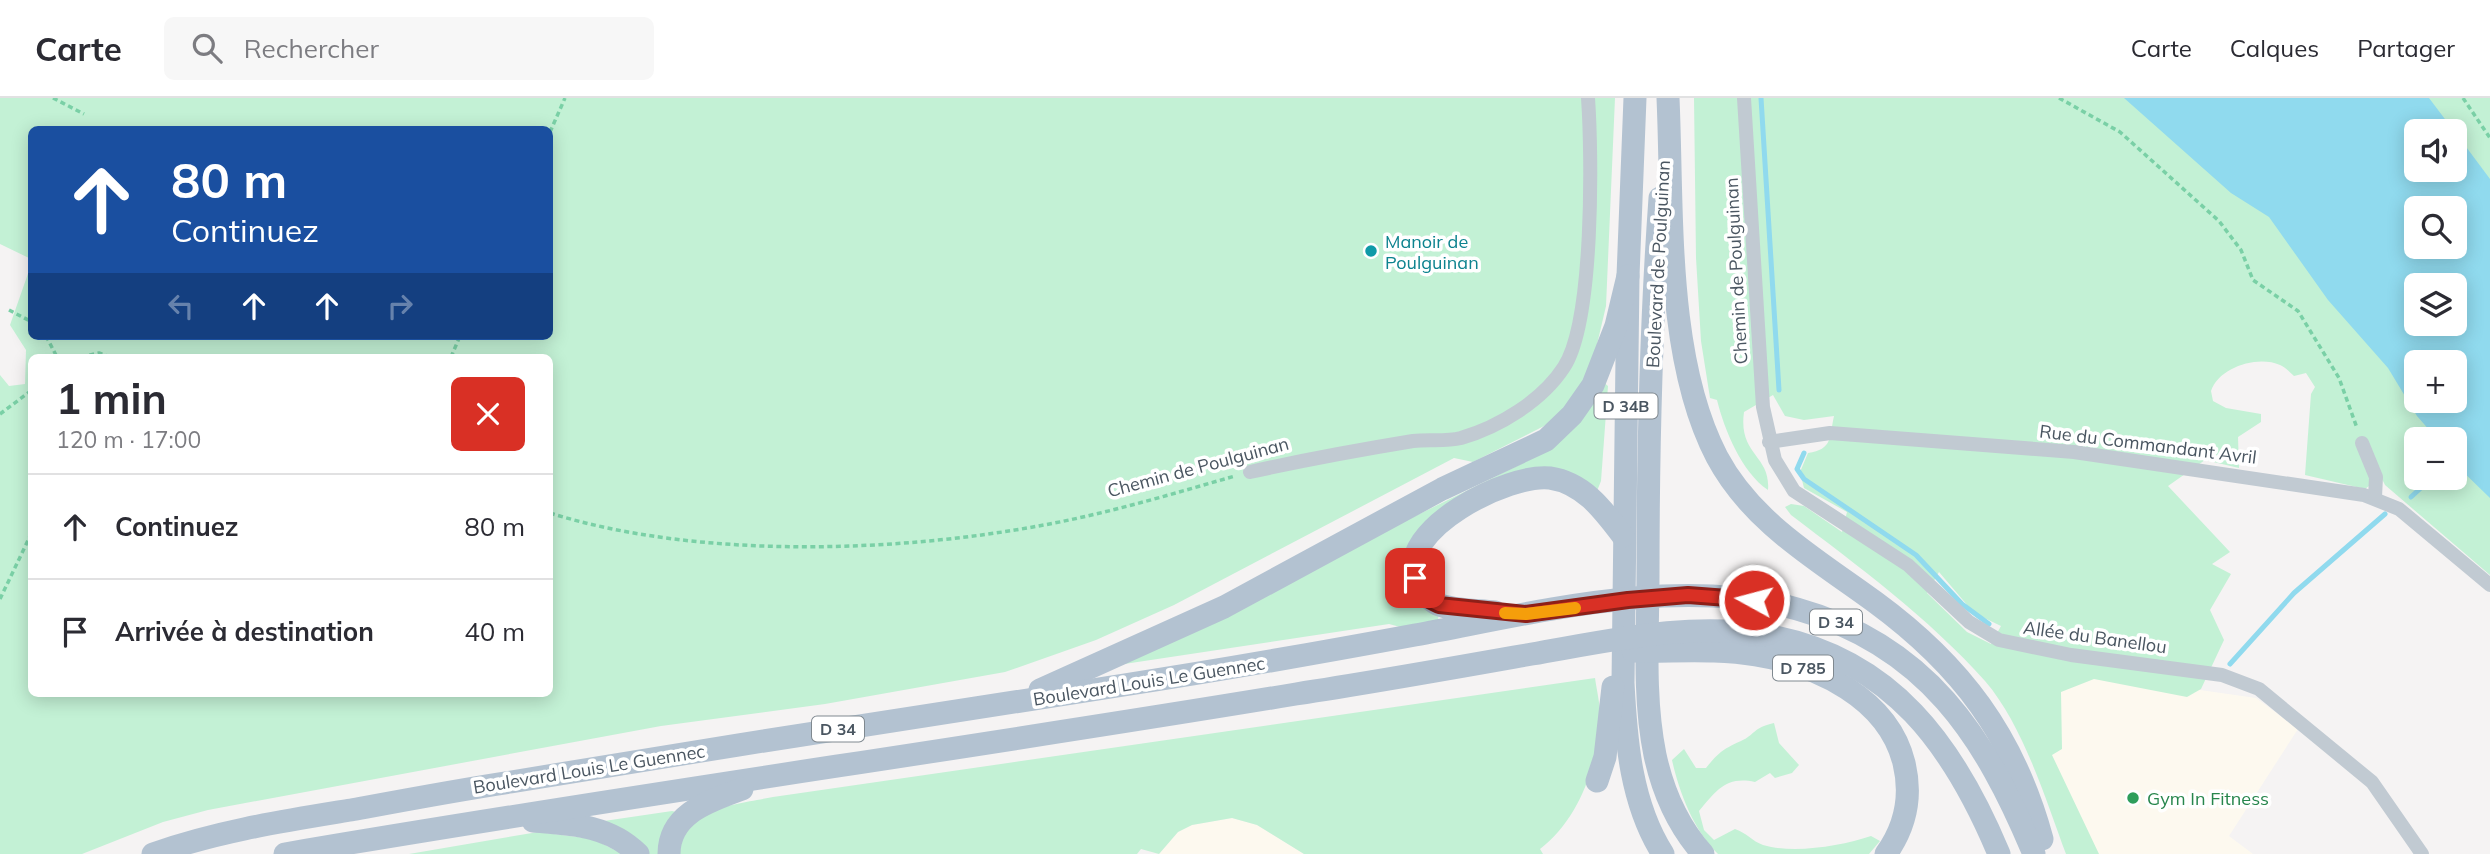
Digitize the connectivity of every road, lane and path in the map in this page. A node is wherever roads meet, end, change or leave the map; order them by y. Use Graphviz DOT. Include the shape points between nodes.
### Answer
graph roads {
  1 [pos="53,98"];
  2 [pos="565,98"];
  3 [pos="1588,98"];
  4 [pos="1635,98"];
  5 [pos="1668,98"];
  6 [pos="1744,98"];
  7 [pos="2059,98"];
  8 [pos="2463,98"];
  9 [pos="85,114"];
  10 [pos="553,126"];
  11 [pos="2490,138"];
  12 [pos="1628,276"];
  13 [pos="9,310"];
  14 [pos="28,320"];
  15 [pos="28,393"];
  16 [pos="0,414"];
  17 [pos="1769,442"];
  18 [pos="2362,443"];
  19 [pos="1250,472"];
  20 [pos="2375,497"];
  21 [pos="553,514"];
  22 [pos="1623,536"];
  23 [pos="28,541"];
  24 [pos="2490,585"];
  25 [pos="0,599"];
  26 [pos="1526,614"];
  27 [pos="1563,649"];
  28 [pos="1618,684"];
  29 [pos="1015,701"];
  30 [pos="793,771"];
  31 [pos="1597,781"];
  32 [pos="495,818"];
  33 [pos="153,854"];
  34 [pos="285,854"];
  35 [pos="638,854"];
  36 [pos="669,854"];
  37 [pos="1663,854"];
  38 [pos="1703,854"];
  39 [pos="1886,854"];
  40 [pos="1999,854"];
  41 [pos="2034,854"];
  42 [pos="2047,854"];
  43 [pos="2421,854"];
  1 -- 9 [label="path"];
  2 -- 10 [label="path"];
  3 -- 19 [label="street, Chemin de Poulguinan" via="1583,303 1572,351 1553,382 1513,414 1458,439 1308,458"];
  4 -- 12 [label="main road, Boulevard de Poulguinan"];
  5 -- 38 [label="main road, Boulevard de Poulguinan" via="1659,211 1648,679 1653,741 1667,795 1682,827"];
  5 -- 42 [label="main road" via="1682,346 1695,403 1717,456 1740,491 1778,531 1903,623 1980,701 2005,742"];
  6 -- 17 [label="street, Chemin de Poulguinan"];
  7 -- 18 [label="path" via="2120,132 2227,230 2253,280 2298,311 2339,378"];
  8 -- 11 [label="path"];
  12 -- 22 [label="main road, Boulevard de Poulguinan / D 34B"];
  12 -- 29 [label="main road" via="1616,326 1593,385 1572,415 1546,440 1442,489 1224,607"];
  13 -- 14 [label="path"];
  15 -- 16 [label="path"];
  17 -- 20 [label="street, Rue du Commandant Avril" via="1830,433 2074,452"];
  17 -- 43 [label="street, Allée du Banellou" via="1779,470 1794,491 1908,565 1969,622 1999,640 2231,677 2259,689 2372,782"];
  18 -- 20 [label="street" via="2376,477"];
  19 -- 21 [label="path, Chemin de Poulguinan" via="1046,525 937,539 811,545 703,542 648,536"];
  20 -- 24 [label="street, Rue du Commandant Avril" via="2399,509"];
  22 -- 26 [label="main road" via="1593,499 1549,478 1529,480 1481,498 1429,531 1414,568 1415,578 1431,601 1454,608"];
  22 -- 28 [label="main road, D 34B"];
  23 -- 25 [label="path"];
  26 -- 29 [label="main road, Boulevard Louis Le Guennec / D 34" via="1277,661"];
  26 -- 41 [label="main road, Boulevard Louis Le Guennec / D 34" via="1628,600 1724,596 1788,606 1854,629 1908,662 1967,725 2005,786"];
  27 -- 30 [label="main road, Boulevard Louis Le Guennec / D 34" via="1188,712"];
  27 -- 39 [label="main road, D 785" via="1755,655 1801,667 1848,689 1879,715 1903,760 1907,807"];
  27 -- 40 [label="main road, Boulevard Louis Le Guennec / D 34" via="1674,633 1728,632 1768,635 1841,659 1899,697 1928,729 1968,786"];
  28 -- 31 [label="main road"];
  28 -- 37 [label="main road, D 34B" via="1635,785"];
  29 -- 33 [label="main road, Boulevard Louis Le Guennec / D 34" via="252,826"];
  30 -- 32 [label="main road, Boulevard Louis Le Guennec / D 34"];
  30 -- 36 [label="main road" via="689,813 675,831"];
  32 -- 34 [label="main road, Boulevard Louis Le Guennec / D 34"];
  32 -- 35 [label="main road" via="591,827 618,838"];
}
